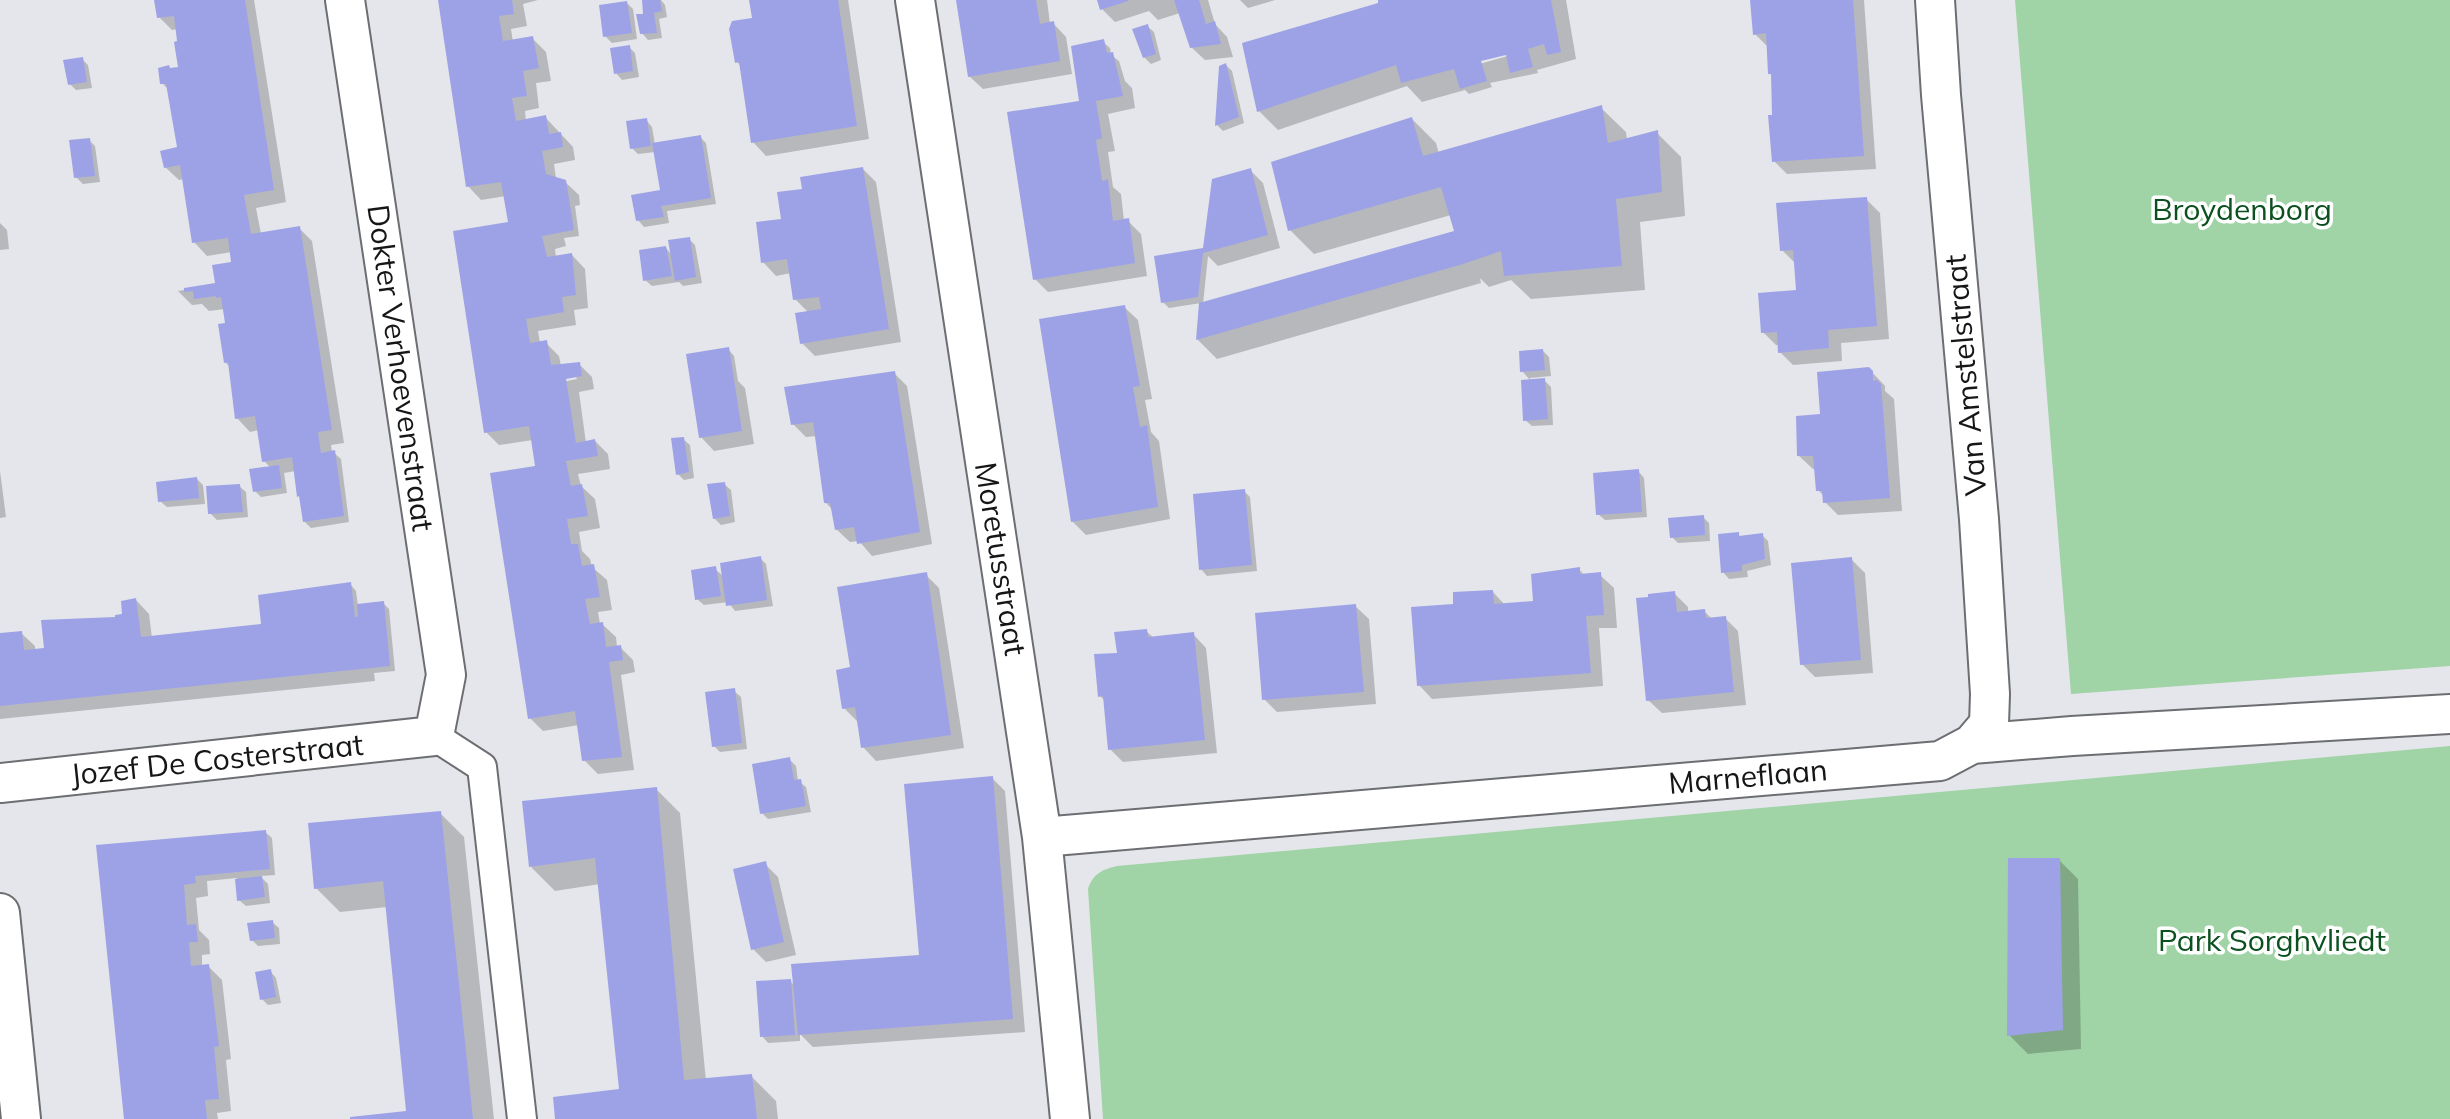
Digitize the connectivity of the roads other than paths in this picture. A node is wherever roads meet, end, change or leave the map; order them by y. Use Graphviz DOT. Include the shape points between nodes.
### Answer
graph roads {
  1 [pos="345,0"];
  2 [pos="915,0"];
  3 [pos="1935,0"];
  4 [pos="2450,714"];
  5 [pos="434,736"];
  6 [pos="1972,744"];
  7 [pos="0,783"];
  8 [pos="1042,837"];
  9 [pos="0,913"];
  10 [pos="21,1119"];
  11 [pos="522,1119"];
  12 [pos="1070,1119"];
  1 -- 5 [label="street, Dokter Verhoevenstraat" via="446,675"];
  2 -- 8 [label="street, Moretusstraat"];
  3 -- 6 [label="street, Van Amstelstraat" via="1990,694 1989,724"];
  4 -- 6 [label="street, Marneflaan"];
  5 -- 7 [label="street, Jozef De Costerstraat"];
  5 -- 11 [label="street" via="482,767"];
  6 -- 8 [label="street, Marneflaan" via="1940,761"];
  8 -- 12 [label="street, Moretusstraat"];
  9 -- 10 [label="street"];
}
